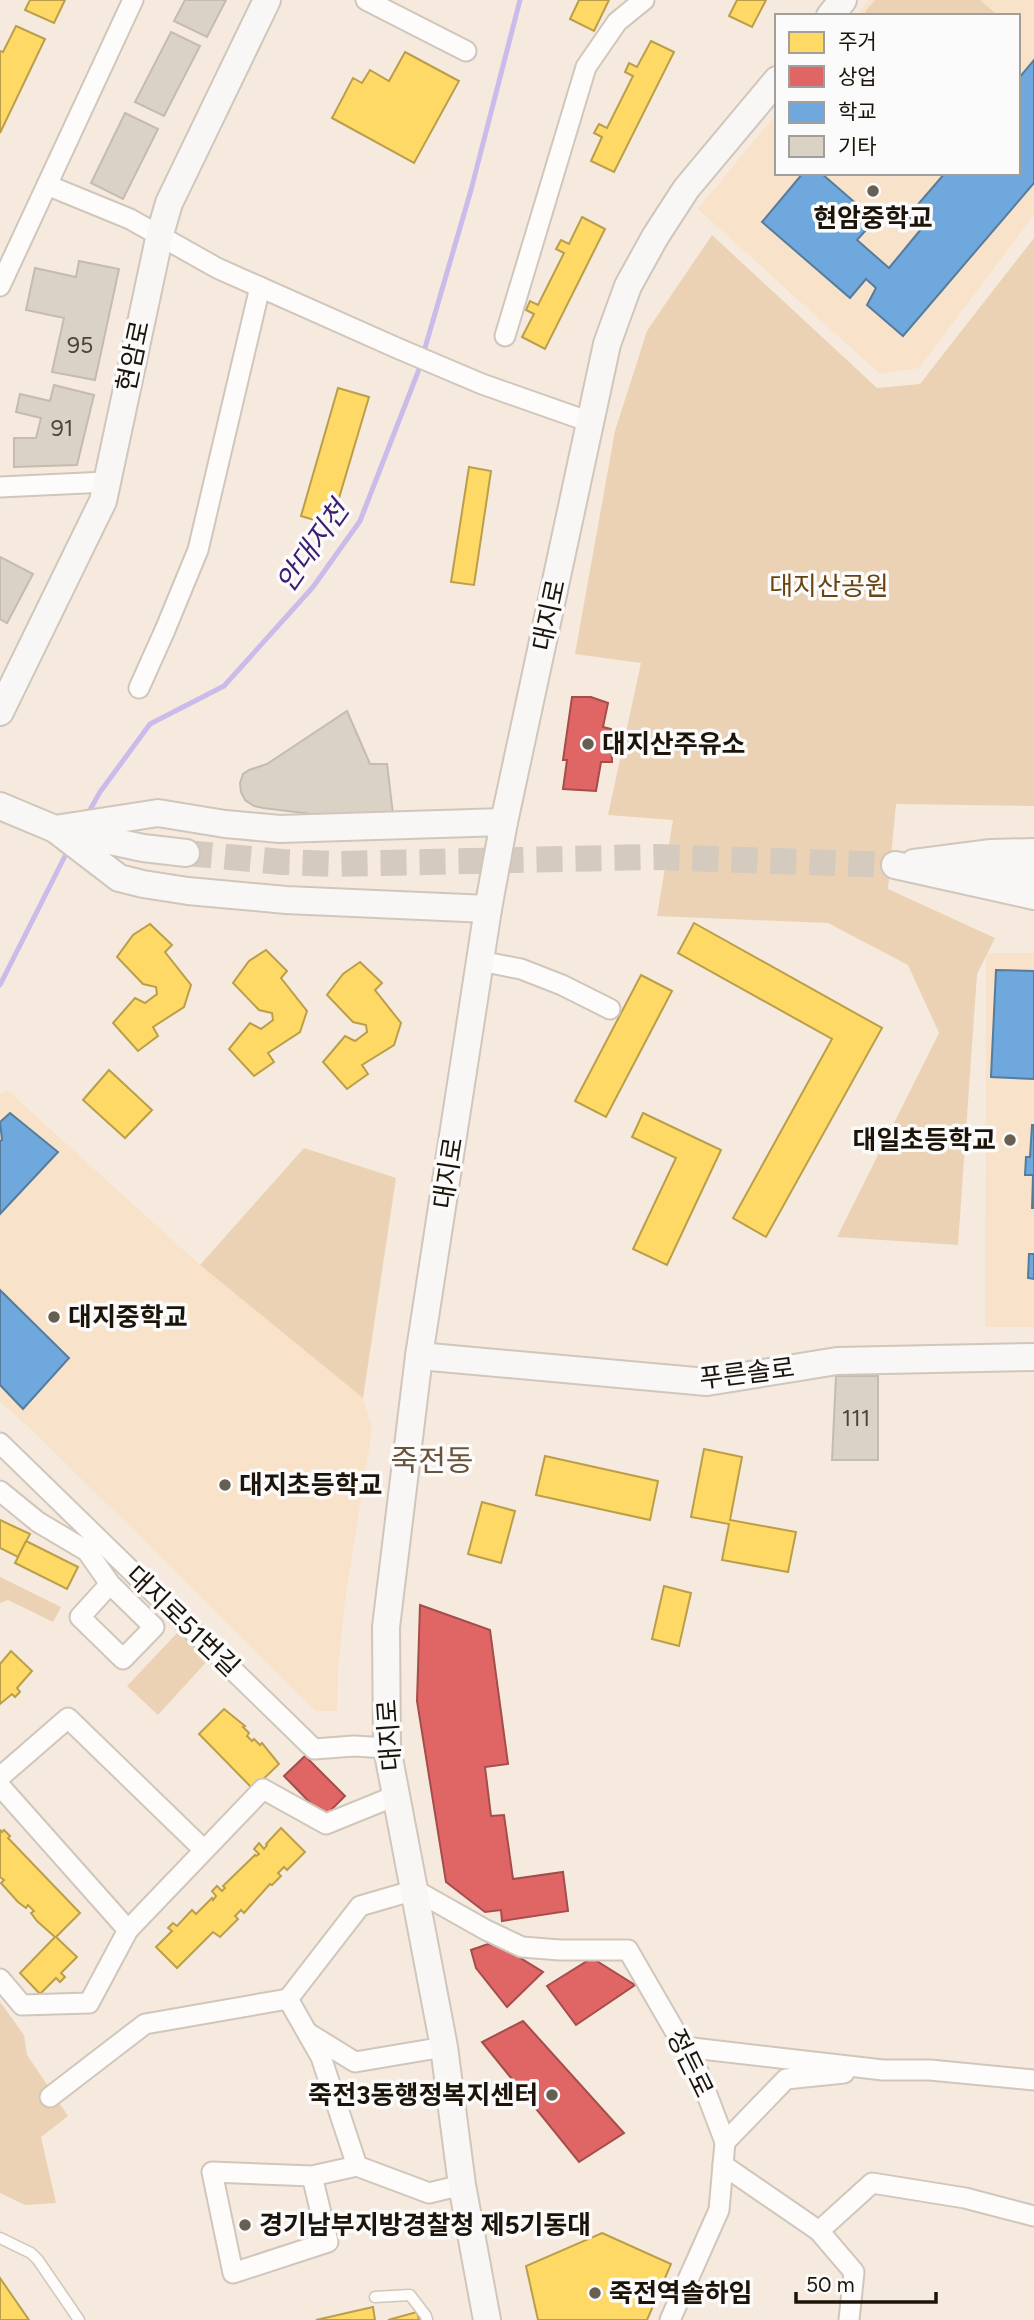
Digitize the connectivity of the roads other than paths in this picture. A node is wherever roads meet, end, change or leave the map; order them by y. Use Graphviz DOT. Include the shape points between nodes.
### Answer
graph roads {
  1 [pos="133,0"];
  2 [pos="267,0"];
  3 [pos="366,0"];
  4 [pos="644,0"];
  5 [pos="843,0"];
  6 [pos="832,14"];
  7 [pos="467,51"];
  8 [pos="775,82"];
  9 [pos="47,185"];
  10 [pos="160,234"];
  11 [pos="0,286"];
  12 [pos="260,287"];
  13 [pos="505,336"];
  14 [pos="590,422"];
  15 [pos="106,482"];
  16 [pos="0,487"];
  17 [pos="138,688"];
  18 [pos="0,712"];
  19 [pos="0,806"];
  20 [pos="504,822"];
  21 [pos="55,830"];
  22 [pos="1034,852"];
  23 [pos="186,853"];
  24 [pos="895,865"];
  25 [pos="1034,874"];
  26 [pos="1034,896"];
  27 [pos="488,909"];
  28 [pos="480,961"];
  29 [pos="610,1009"];
  30 [pos="419,1356"];
  31 [pos="1034,1357"];
  32 [pos="0,1443"];
  33 [pos="0,1491"];
  34 [pos="110,1584"];
  35 [pos="387,1748"];
  36 [pos="0,1777"];
  37 [pos="0,1786"];
  38 [pos="395,1796"];
  39 [pos="204,1850"];
  40 [pos="415,1890"];
  41 [pos="128,1930"];
  42 [pos="0,1979"];
  43 [pos="288,1999"];
  44 [pos="307,2033"];
  45 [pos="443,2047"];
  46 [pos="684,2047"];
  47 [pos="883,2070"];
  48 [pos="1034,2080"];
  49 [pos="50,2097"];
  50 [pos="725,2142"];
  51 [pos="723,2165"];
  52 [pos="357,2166"];
  53 [pos="312,2176"];
  54 [pos="462,2186"];
  55 [pos="1034,2216"];
  56 [pos="819,2231"];
  57 [pos="0,2238"];
  58 [pos="375,2297"];
  59 [pos="79,2320"];
  60 [pos="427,2320"];
  61 [pos="487,2320"];
  62 [pos="670,2320"];
  63 [pos="849,2320"];
  1 -- 9 [label="street"];
  2 -- 10 [label="street, 현암로" via="169,202"];
  3 -- 7 [label="street"];
  4 -- 13 [label="street" via="618,22 586,68"];
  5 -- 6 [label="street"];
  8 -- 14 [label="street, 대지로" via="686,189 628,286 607,344"];
  9 -- 10 [label="street"];
  9 -- 11 [label="street"];
  10 -- 12 [label="street"];
  10 -- 15 [label="street, 현암로"];
  12 -- 14 [label="street" via="482,384"];
  12 -- 17 [label="street" via="198,550"];
  14 -- 20 [label="street, 대지로"];
  15 -- 16 [label="street"];
  15 -- 18 [label="street, 현암로" via="103,501"];
  19 -- 21 [label="street"];
  20 -- 21 [label="street" via="280,829 158,813"];
  20 -- 27 [label="street, 대지로"];
  21 -- 23 [label="street"];
  21 -- 27 [label="street" via="119,878 188,891"];
  22 -- 24 [label="street"];
  24 -- 25 [label="street"];
  24 -- 26 [label="street"];
  27 -- 28 [label="street, 대지로"];
  28 -- 29 [label="street" via="521,969"];
  28 -- 30 [label="street, 대지로"];
  30 -- 31 [label="street, 푸른솔로" via="707,1382 837,1361"];
  30 -- 35 [label="street, 대지로" via="386,1627"];
  32 -- 35 [label="street, 대지로51번길" via="314,1749"];
  33 -- 34 [label="street" via="38,1522 87,1551"];
  35 -- 38 [label="street, 대지로"];
  36 -- 39 [label="street" via="68,1718"];
  37 -- 41 [label="street"];
  38 -- 39 [label="street" via="326,1824 263,1789"];
  38 -- 40 [label="street, 대지로"];
  39 -- 41 [label="street"];
  40 -- 43 [label="street" via="360,1906"];
  40 -- 45 [label="street, 대지로"];
  40 -- 46 [label="street, 정든로" via="522,1947 628,1950"];
  41 -- 42 [label="street" via="89,2003 22,2005"];
  43 -- 44 [label="street"];
  43 -- 49 [label="street" via="145,2024"];
  44 -- 45 [label="street" via="355,2062"];
  44 -- 52 [label="street" via="321,2057"];
  45 -- 54 [label="street, 대지로"];
  46 -- 47 [label="street"];
  46 -- 50 [label="street, 정든로"];
  47 -- 48 [label="street"];
  47 -- 50 [label="street" via="786,2079"];
  50 -- 51 [label="street, 정든로"];
  51 -- 56 [label="street"];
  51 -- 62 [label="street, 정든로" via="719,2210"];
  52 -- 53 [label="street"];
  52 -- 54 [label="street" via="429,2193"];
  53 -- 53 [label="street" via="328,2242 233,2273 212,2172"];
  54 -- 61 [label="street, 대지로"];
  55 -- 56 [label="street" via="965,2198 872,2183"];
  56 -- 63 [label="street" via="854,2272"];
  57 -- 59 [label="lane" via="38,2260"];
  58 -- 60 [label="lane" via="410,2295"];
}
